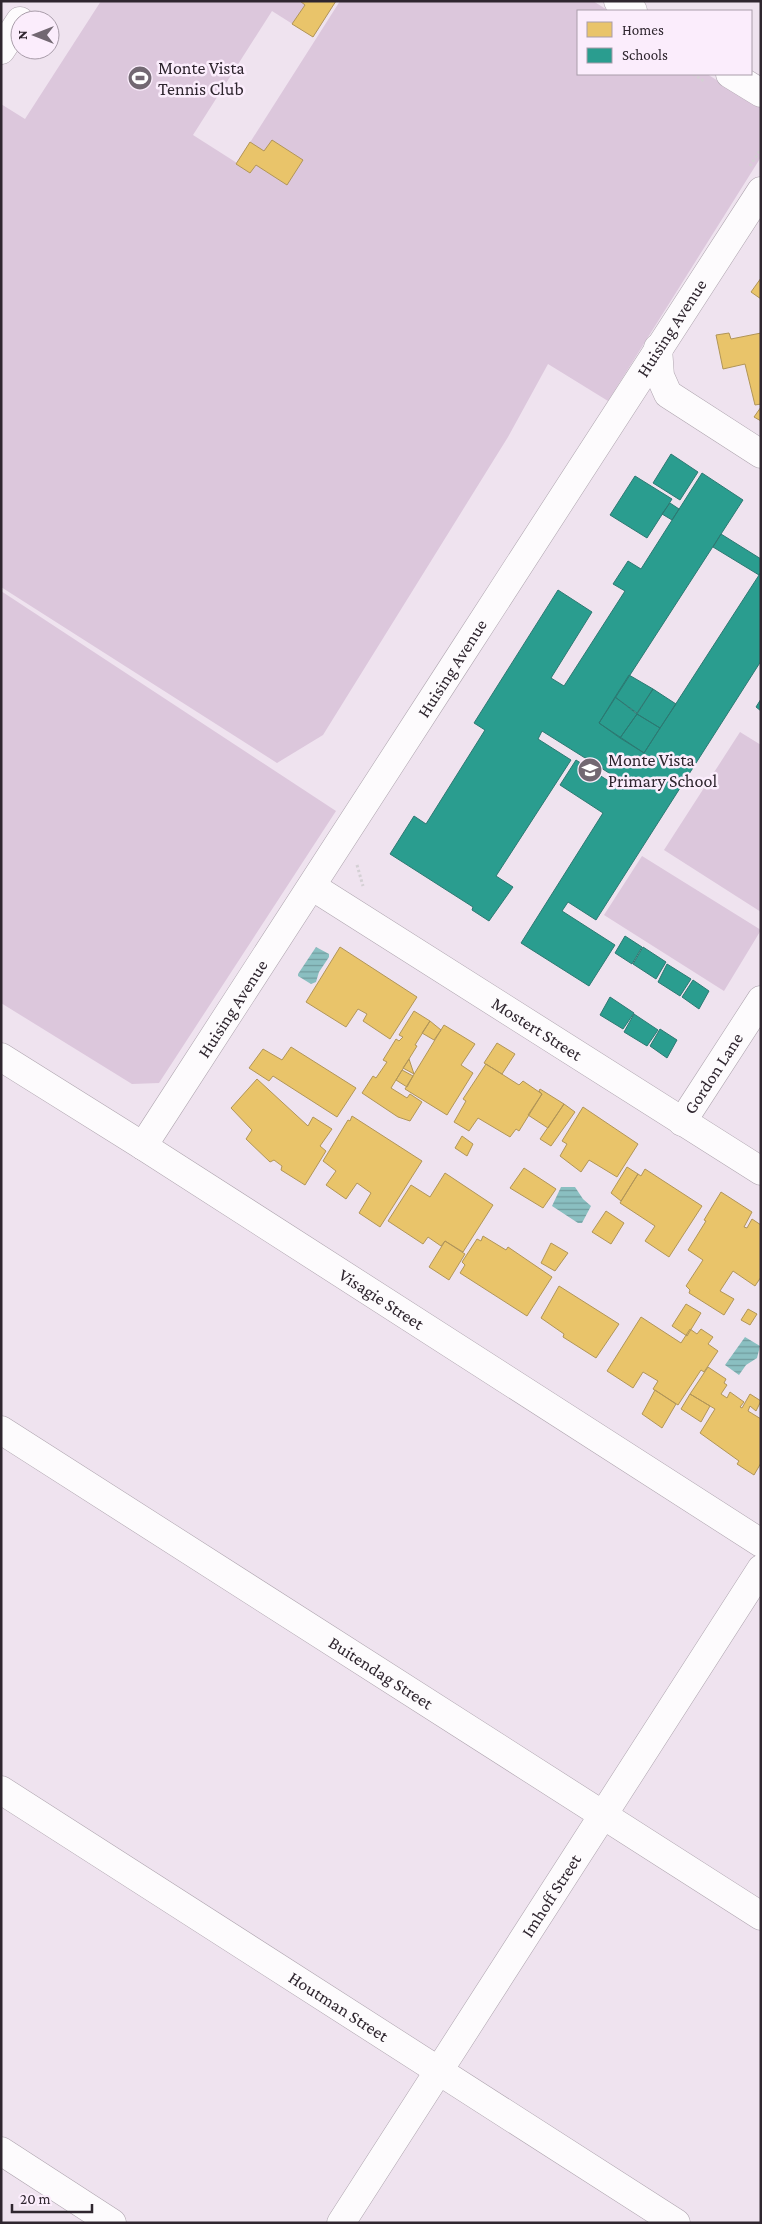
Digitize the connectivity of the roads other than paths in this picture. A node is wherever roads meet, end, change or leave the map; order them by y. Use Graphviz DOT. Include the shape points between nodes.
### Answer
graph roads {
  1 [pos="618,1"];
  2 [pos="632,10"];
  3 [pos="10,36"];
  4 [pos="1,50"];
  5 [pos="732,75"];
  6 [pos="761,93"];
  7 [pos="761,191"];
  8 [pos="658,348"];
  9 [pos="668,394"];
  10 [pos="626,397"];
  11 [pos="761,454"];
  12 [pos="312,887"];
  13 [pos="761,1000"];
  14 [pos="1,1058"];
  15 [pos="682,1122"];
  16 [pos="143,1146"];
  17 [pos="761,1171"];
  18 [pos="1,1430"];
  19 [pos="761,1543"];
  20 [pos="761,1569"];
  21 [pos="1,1790"];
  22 [pos="602,1814"];
  23 [pos="761,1916"];
  24 [pos="438,2070"];
  25 [pos="1,2152"];
  26 [pos="112,2223"];
  27 [pos="340,2223"];
  28 [pos="676,2223"];
  1 -- 2 [label="street"];
  3 -- 4 [label="street"];
  5 -- 6 [label="street"];
  7 -- 8 [label="street, Huising Avenue"];
  8 -- 9 [label="street" via="660,376"];
  8 -- 10 [label="street, Huising Avenue"];
  9 -- 10 [label="street" via="645,393"];
  9 -- 11 [label="street"];
  10 -- 12 [label="street, Huising Avenue"];
  12 -- 15 [label="street, Mostert Street"];
  12 -- 16 [label="street, Huising Avenue"];
  13 -- 15 [label="street, Gordon Lane"];
  14 -- 16 [label="street, Visagie Street"];
  15 -- 17 [label="street, Mostert Street"];
  16 -- 19 [label="street, Visagie Street"];
  18 -- 22 [label="street, Buitendag Street"];
  20 -- 22 [label="street, Imhoff Street"];
  21 -- 24 [label="street, Houtman Street"];
  22 -- 23 [label="street, Buitendag Street"];
  22 -- 24 [label="street, Imhoff Street"];
  24 -- 27 [label="street, Imhoff Street"];
  24 -- 28 [label="street, Houtman Street"];
  25 -- 26 [label="street"];
}
